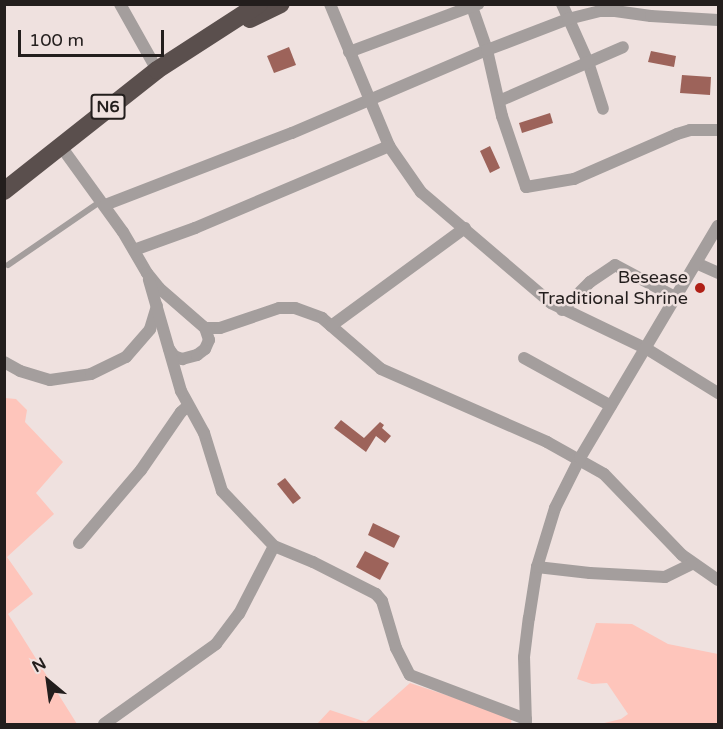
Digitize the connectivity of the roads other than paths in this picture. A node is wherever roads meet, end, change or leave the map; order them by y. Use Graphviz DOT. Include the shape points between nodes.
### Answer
graph roads {
  1 [pos="120,4"];
  2 [pos="259,4"];
  3 [pos="281,4"];
  4 [pos="330,4"];
  5 [pos="562,4"];
  6 [pos="474,5"];
  7 [pos="568,19"];
  8 [pos="718,20"];
  9 [pos="218,32"];
  10 [pos="623,47"];
  11 [pos="487,50"];
  12 [pos="349,52"];
  13 [pos="588,62"];
  14 [pos="157,70"];
  15 [pos="368,101"];
  16 [pos="499,101"];
  17 [pos="603,109"];
  18 [pos="718,130"];
  19 [pos="60,145"];
  20 [pos="389,146"];
  21 [pos="4,192"];
  22 [pos="104,203"];
  23 [pos="718,226"];
  24 [pos="465,228"];
  25 [pos="134,250"];
  26 [pos="696,263"];
  27 [pos="8,266"];
  28 [pos="147,273"];
  29 [pos="718,273"];
  30 [pos="675,297"];
  31 [pos="158,304"];
  32 [pos="562,310"];
  33 [pos="331,326"];
  34 [pos="205,328"];
  35 [pos="168,349"];
  36 [pos="647,349"];
  37 [pos="524,358"];
  38 [pos="4,362"];
  39 [pos="718,393"];
  40 [pos="188,406"];
  41 [pos="611,406"];
  42 [pos="580,458"];
  43 [pos="79,543"];
  44 [pos="274,546"];
  45 [pos="692,564"];
  46 [pos="537,567"];
  47 [pos="718,580"];
  48 [pos="526,722"];
  49 [pos="104,724"];
  1 -- 14 [label="street"];
  2 -- 9 [label="highway, N6"];
  3 -- 9 [label="highway, N6"];
  4 -- 12 [label="street"];
  5 -- 7 [label="street"];
  6 -- 11 [label="street"];
  6 -- 12 [label="street"];
  7 -- 8 [label="street" via="615,11"];
  7 -- 11 [label="street"];
  7 -- 13 [label="street"];
  9 -- 14 [label="highway, N6"];
  10 -- 13 [label="street"];
  11 -- 15 [label="street"];
  11 -- 16 [label="street"];
  12 -- 15 [label="street"];
  13 -- 16 [label="street"];
  13 -- 17 [label="street"];
  14 -- 19 [label="highway, N6"];
  15 -- 20 [label="street"];
  15 -- 22 [label="street"];
  16 -- 18 [label="street" via="526,187 530,188 574,179 677,134"];
  19 -- 21 [label="highway, N6"];
  19 -- 22 [label="street"];
  20 -- 24 [label="street" via="421,192"];
  20 -- 25 [label="street"];
  22 -- 25 [label="street"];
  22 -- 27 [label="lane"];
  23 -- 26 [label="street"];
  24 -- 32 [label="street"];
  24 -- 33 [label="street"];
  25 -- 28 [label="street"];
  26 -- 29 [label="street"];
  26 -- 30 [label="street"];
  28 -- 31 [label="street"];
  28 -- 34 [label="street"];
  30 -- 32 [label="street" via="615,265 590,282"];
  30 -- 36 [label="street"];
  31 -- 35 [label="street"];
  31 -- 38 [label="street" via="150,329 126,357 91,374 50,380"];
  32 -- 36 [label="street"];
  33 -- 34 [label="street" via="322,318 295,308 264,311 220,328"];
  33 -- 42 [label="street" via="381,369"];
  34 -- 35 [label="street" via="209,340 197,355 182,358"];
  35 -- 40 [label="street"];
  36 -- 39 [label="street"];
  36 -- 41 [label="street"];
  37 -- 41 [label="street"];
  40 -- 43 [label="street" via="141,470"];
  40 -- 44 [label="street" via="204,434 222,491"];
  41 -- 42 [label="street"];
  42 -- 45 [label="street" via="604,474"];
  42 -- 46 [label="street" via="555,508"];
  44 -- 48 [label="street" via="376,594 386,608 396,648 410,675"];
  44 -- 49 [label="street" via="239,614 216,644"];
  45 -- 46 [label="street" via="665,577"];
  45 -- 47 [label="street"];
  46 -- 48 [label="street" via="524,657"];
}
